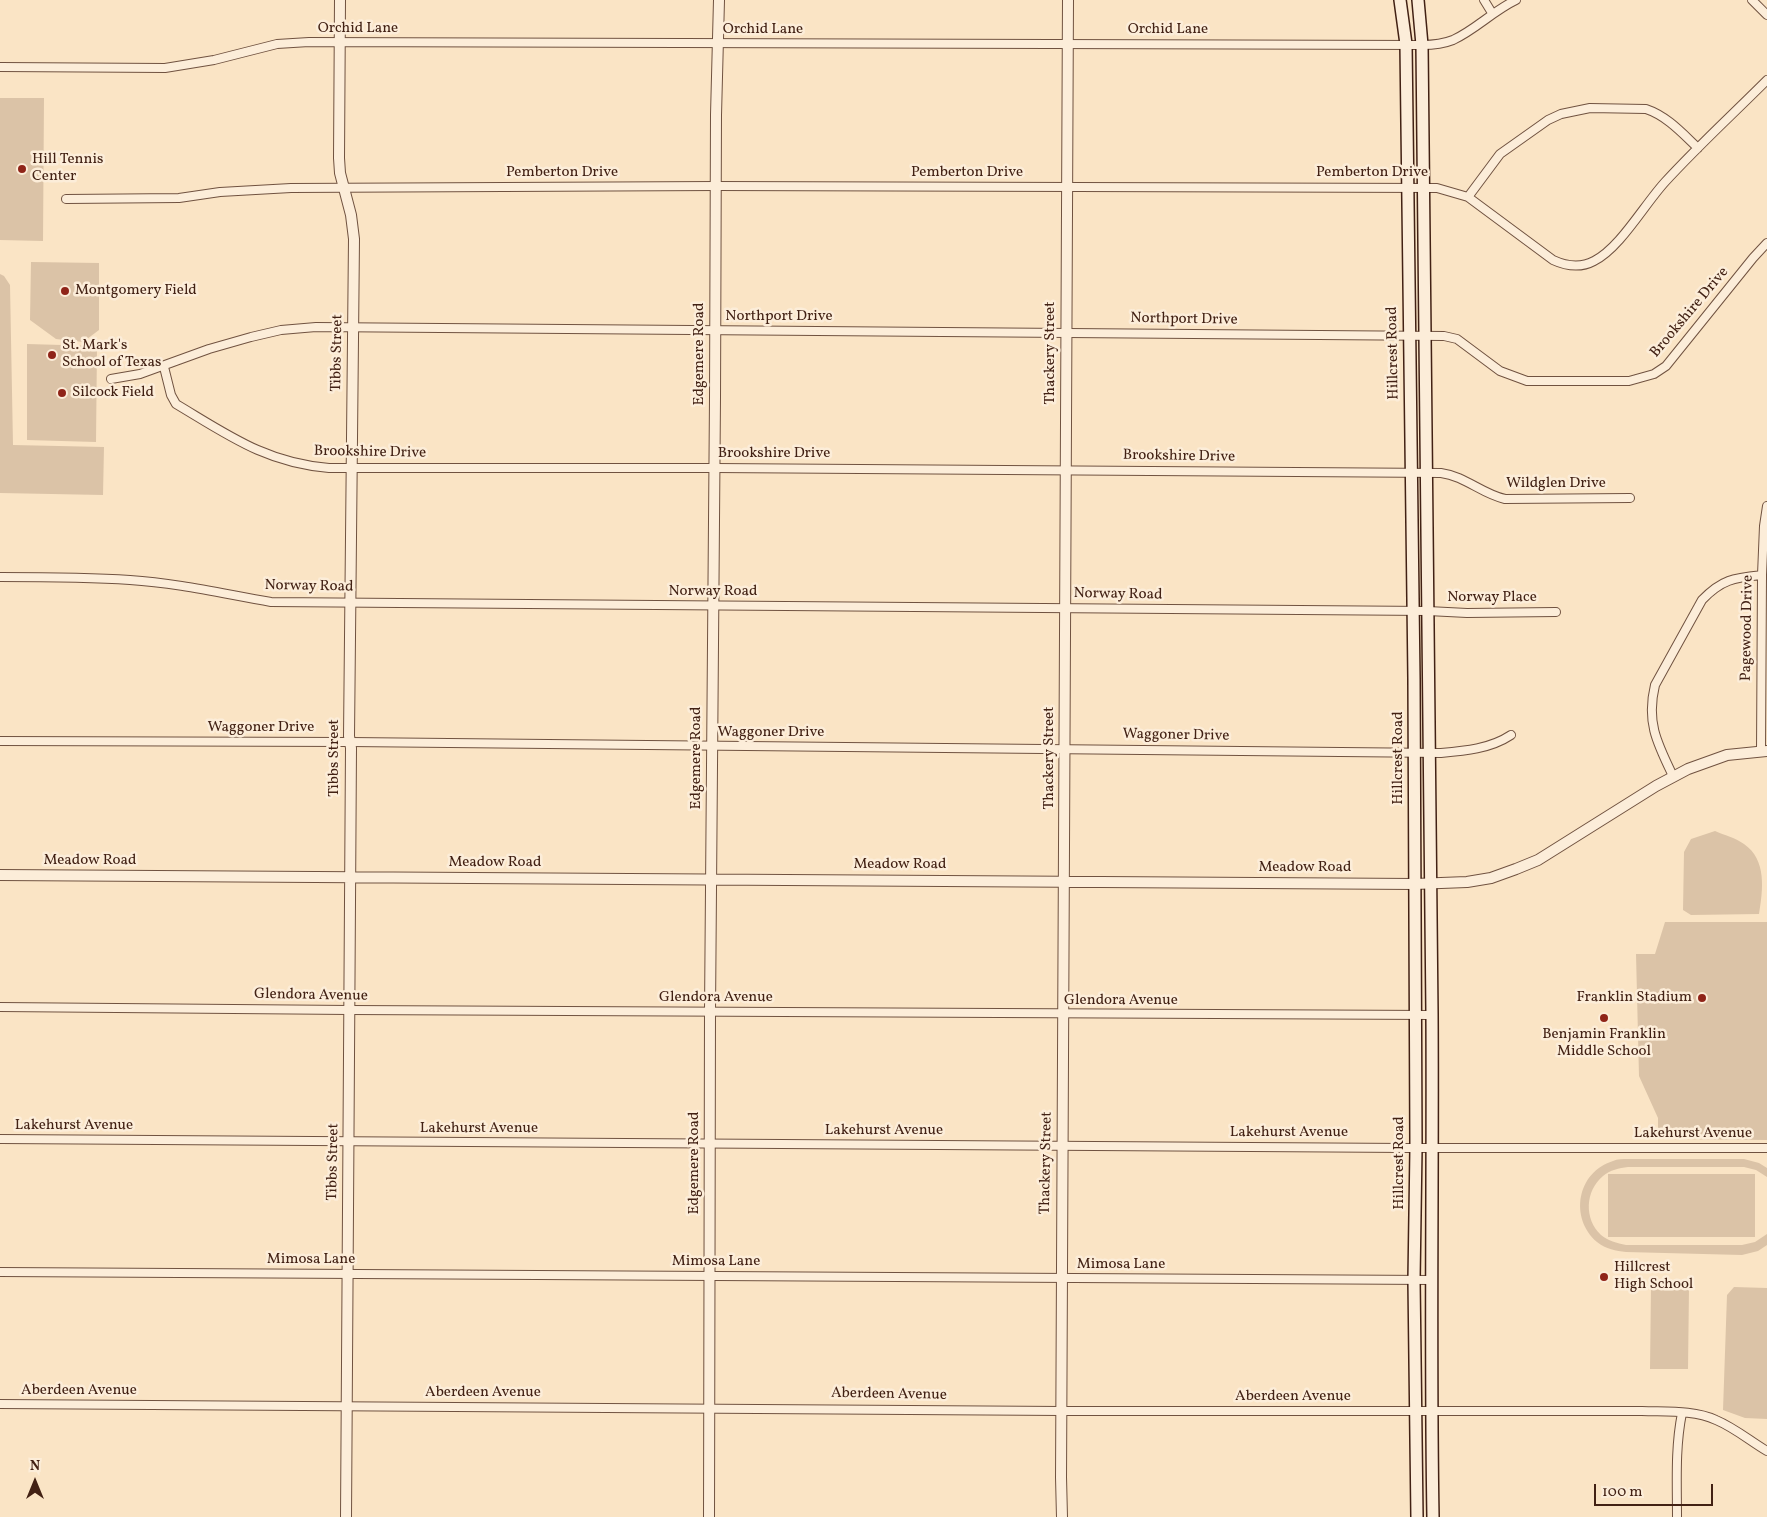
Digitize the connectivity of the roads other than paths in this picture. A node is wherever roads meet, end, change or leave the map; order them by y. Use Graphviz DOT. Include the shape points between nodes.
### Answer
graph roads {
  1 [pos="340,0"];
  2 [pos="719,0"];
  3 [pos="1068,0"];
  4 [pos="1400,0"];
  5 [pos="1418,0"];
  6 [pos="1484,0"];
  7 [pos="1516,0"];
  8 [pos="1752,0"];
  9 [pos="1492,14"];
  10 [pos="1767,15"];
  11 [pos="340,43"];
  12 [pos="718,43"];
  13 [pos="1068,44"];
  14 [pos="1406,44"];
  15 [pos="1422,45"];
  16 [pos="0,67"];
  17 [pos="1767,80"];
  18 [pos="1698,148"];
  19 [pos="716,186"];
  20 [pos="1067,186"];
  21 [pos="1408,187"];
  22 [pos="1423,187"];
  23 [pos="345,188"];
  24 [pos="1468,197"];
  25 [pos="66,199"];
  26 [pos="1767,243"];
  27 [pos="353,327"];
  28 [pos="715,330"];
  29 [pos="1067,332"];
  30 [pos="1409,336"];
  31 [pos="1425,336"];
  32 [pos="164,367"];
  33 [pos="111,379"];
  34 [pos="352,468"];
  35 [pos="715,468"];
  36 [pos="1066,470"];
  37 [pos="1410,473"];
  38 [pos="1427,473"];
  39 [pos="1630,498"];
  40 [pos="1767,506"];
  41 [pos="1762,575"];
  42 [pos="0,577"];
  43 [pos="351,602"];
  44 [pos="714,605"];
  45 [pos="1065,608"];
  46 [pos="1412,611"];
  47 [pos="1428,611"];
  48 [pos="1556,612"];
  49 [pos="1511,735"];
  50 [pos="0,741"];
  51 [pos="350,742"];
  52 [pos="713,746"];
  53 [pos="1065,748"];
  54 [pos="1764,751"];
  55 [pos="1422,753"];
  56 [pos="1673,776"];
  57 [pos="0,875"];
  58 [pos="351,877"];
  59 [pos="711,880"];
  60 [pos="1064,881"];
  61 [pos="1430,883"];
  62 [pos="1415,884"];
  63 [pos="0,1007"];
  64 [pos="350,1010"];
  65 [pos="710,1011"];
  66 [pos="1063,1014"];
  67 [pos="1432,1015"];
  68 [pos="1415,1016"];
  69 [pos="0,1139"];
  70 [pos="349,1142"];
  71 [pos="710,1143"];
  72 [pos="1063,1146"];
  73 [pos="1416,1148"];
  74 [pos="1431,1148"];
  75 [pos="1767,1148"];
  76 [pos="0,1272"];
  77 [pos="347,1274"];
  78 [pos="709,1276"];
  79 [pos="1062,1278"];
  80 [pos="1414,1280"];
  81 [pos="1432,1280"];
  82 [pos="0,1404"];
  83 [pos="348,1407"];
  84 [pos="709,1407"];
  85 [pos="1061,1411"];
  86 [pos="1415,1411"];
  87 [pos="1431,1412"];
  88 [pos="1682,1413"];
  89 [pos="1767,1451"];
  90 [pos="346,1517"];
  91 [pos="709,1517"];
  92 [pos="1062,1517"];
  93 [pos="1417,1517"];
  94 [pos="1433,1517"];
  95 [pos="1677,1517"];
  1 -- 11 [label="street, Tibbs Street"];
  2 -- 12 [label="street, Edgemere Road"];
  3 -- 13 [label="street, Thackery Street"];
  4 -- 14 [label="main road, Hillcrest Road"];
  5 -- 15 [label="main road, Hillcrest Road"];
  6 -- 9 [label="street"];
  7 -- 9 [label="street, Orchid Lane"];
  8 -- 10 [label="street"];
  9 -- 15 [label="street, Orchid Lane" via="1451,41"];
  11 -- 12 [label="street, Orchid Lane"];
  11 -- 16 [label="street, Orchid Lane" via="277,44 165,68"];
  11 -- 23 [label="street, Tibbs Street" via="339,158"];
  12 -- 13 [label="street, Orchid Lane"];
  12 -- 19 [label="street, Edgemere Road"];
  13 -- 14 [label="street, Orchid Lane"];
  13 -- 20 [label="street, Thackery Street"];
  14 -- 15 [label="street, Orchid Lane"];
  14 -- 21 [label="main road, Hillcrest Road"];
  15 -- 22 [label="main road, Hillcrest Road"];
  17 -- 18 [label="street, Pemberton Drive"];
  18 -- 24 [label="street" via="1669,121 1646,109 1577,110 1548,120 1506,149"];
  18 -- 24 [label="street, Pemberton Drive" via="1616,242 1587,264 1565,265 1553,260"];
  19 -- 20 [label="street, Pemberton Drive"];
  19 -- 23 [label="street, Pemberton Drive"];
  19 -- 28 [label="street, Edgemere Road"];
  20 -- 21 [label="street, Pemberton Drive"];
  20 -- 29 [label="street, Thackery Street"];
  21 -- 22 [label="street, Pemberton Drive"];
  21 -- 30 [label="main road, Hillcrest Road"];
  22 -- 24 [label="street, Pemberton Drive" via="1450,190"];
  22 -- 31 [label="main road, Hillcrest Road"];
  23 -- 25 [label="street, Pemberton Drive" via="256,189 179,198"];
  23 -- 27 [label="street, Tibbs Street" via="354,239"];
  26 -- 31 [label="street, Brookshire Drive" via="1666,366 1645,377 1620,381 1527,381 1500,371 1457,338"];
  27 -- 28 [label="street, Northport Drive"];
  27 -- 32 [label="street, Northport Drive" via="281,330 230,342"];
  27 -- 34 [label="street, Tibbs Street"];
  28 -- 29 [label="street, Northport Drive"];
  28 -- 35 [label="street, Edgemere Road"];
  29 -- 30 [label="street, Northport Drive"];
  29 -- 36 [label="street, Thackery Street"];
  30 -- 31 [label="street, Northport Drive"];
  30 -- 37 [label="main road, Hillcrest Road"];
  31 -- 38 [label="main road, Hillcrest Road"];
  32 -- 33 [label="street, Northport Drive"];
  32 -- 34 [label="street, Brookshire Drive" via="176,404 241,443 291,463"];
  34 -- 35 [label="street, Brookshire Drive"];
  34 -- 43 [label="street, Tibbs Street"];
  35 -- 36 [label="street, Brookshire Drive"];
  35 -- 44 [label="street, Edgemere Road"];
  36 -- 37 [label="street, Brookshire Drive"];
  36 -- 45 [label="street, Thackery Street"];
  37 -- 38 [label="street, Brookshire Drive"];
  37 -- 46 [label="main road, Hillcrest Road"];
  38 -- 39 [label="street, Wildglen Drive" via="1458,477 1486,493 1505,499"];
  38 -- 47 [label="main road, Hillcrest Road"];
  40 -- 41 [label="street, Pagewood Drive"];
  41 -- 54 [label="street, Pagewood Drive"];
  41 -- 56 [label="street" via="1729,580 1702,600 1655,685 1651,713 1654,734"];
  42 -- 43 [label="street, Norway Road" via="131,580 271,602"];
  43 -- 44 [label="street, Norway Road"];
  43 -- 51 [label="street, Tibbs Street"];
  44 -- 45 [label="street, Norway Road"];
  44 -- 52 [label="street, Edgemere Road"];
  45 -- 46 [label="street, Norway Road"];
  45 -- 53 [label="street, Thackery Street"];
  46 -- 47 [label="street, Norway Road"];
  46 -- 55 [label="main road, Hillcrest Road"];
  47 -- 48 [label="street, Norway Place"];
  47 -- 55 [label="main road, Hillcrest Road"];
  49 -- 55 [label="street, Waggoner Drive" via="1470,750"];
  50 -- 51 [label="street, Waggoner Drive"];
  51 -- 52 [label="street, Waggoner Drive"];
  51 -- 58 [label="street, Tibbs Street"];
  52 -- 53 [label="street, Waggoner Drive"];
  52 -- 59 [label="street, Edgemere Road"];
  53 -- 55 [label="street, Waggoner Drive"];
  53 -- 60 [label="street, Thackery Street"];
  54 -- 56 [label="street, Meadow Road" via="1716,758"];
  55 -- 61 [label="main road, Hillcrest Road"];
  55 -- 62 [label="main road, Hillcrest Road"];
  56 -- 61 [label="street, Meadow Road" via="1538,860 1516,870 1467,882"];
  57 -- 58 [label="street, Meadow Road"];
  58 -- 59 [label="street, Meadow Road"];
  58 -- 64 [label="street, Tibbs Street"];
  59 -- 60 [label="street, Meadow Road"];
  59 -- 65 [label="street, Edgemere Road"];
  60 -- 62 [label="street, Meadow Road"];
  60 -- 66 [label="street, Thackery Street"];
  61 -- 62 [label="street, Meadow Road"];
  61 -- 67 [label="main road, Hillcrest Road"];
  62 -- 68 [label="main road, Hillcrest Road"];
  63 -- 64 [label="street, Glendora Avenue"];
  64 -- 65 [label="street, Glendora Avenue"];
  64 -- 70 [label="street, Tibbs Street"];
  65 -- 66 [label="street, Glendora Avenue"];
  65 -- 71 [label="street, Edgemere Road"];
  66 -- 68 [label="street, Glendora Avenue"];
  66 -- 72 [label="street, Thackery Street"];
  67 -- 68 [label="street, Glendora Avenue"];
  67 -- 74 [label="main road, Hillcrest Road"];
  68 -- 73 [label="main road, Hillcrest Road"];
  69 -- 70 [label="street, Lakehurst Avenue"];
  70 -- 71 [label="street, Lakehurst Avenue"];
  70 -- 77 [label="street, Tibbs Street"];
  71 -- 72 [label="street, Lakehurst Avenue"];
  71 -- 78 [label="street, Edgemere Road"];
  72 -- 73 [label="street, Lakehurst Avenue"];
  72 -- 79 [label="street, Thackery Street"];
  73 -- 74 [label="street, Lakehurst Avenue"];
  73 -- 80 [label="main road, Hillcrest Road"];
  74 -- 75 [label="street, Lakehurst Avenue"];
  74 -- 81 [label="main road, Hillcrest Road"];
  76 -- 77 [label="street, Mimosa Lane"];
  77 -- 78 [label="street, Mimosa Lane"];
  77 -- 83 [label="street, Tibbs Street"];
  78 -- 79 [label="street, Mimosa Lane"];
  78 -- 84 [label="street, Edgemere Road"];
  79 -- 80 [label="street, Mimosa Lane"];
  79 -- 85 [label="street, Thackery Street"];
  80 -- 81 [label="street, Mimosa Lane"];
  80 -- 86 [label="main road, Hillcrest Road"];
  81 -- 87 [label="main road, Hillcrest Road"];
  82 -- 83 [label="street, Aberdeen Avenue"];
  83 -- 84 [label="street, Aberdeen Avenue"];
  83 -- 90 [label="street, Tibbs Street"];
  84 -- 85 [label="street, Aberdeen Avenue"];
  84 -- 91 [label="street, Edgemere Road"];
  85 -- 86 [label="street, Aberdeen Avenue"];
  85 -- 92 [label="street, Thackery Street"];
  86 -- 87 [label="street, Aberdeen Avenue"];
  86 -- 93 [label="main road, Hillcrest Road"];
  87 -- 88 [label="street, Aberdeen Avenue"];
  87 -- 94 [label="main road, Hillcrest Road"];
  88 -- 89 [label="street, Aberdeen Avenue" via="1717,1420"];
  88 -- 95 [label="street" via="1676,1459"];
}
